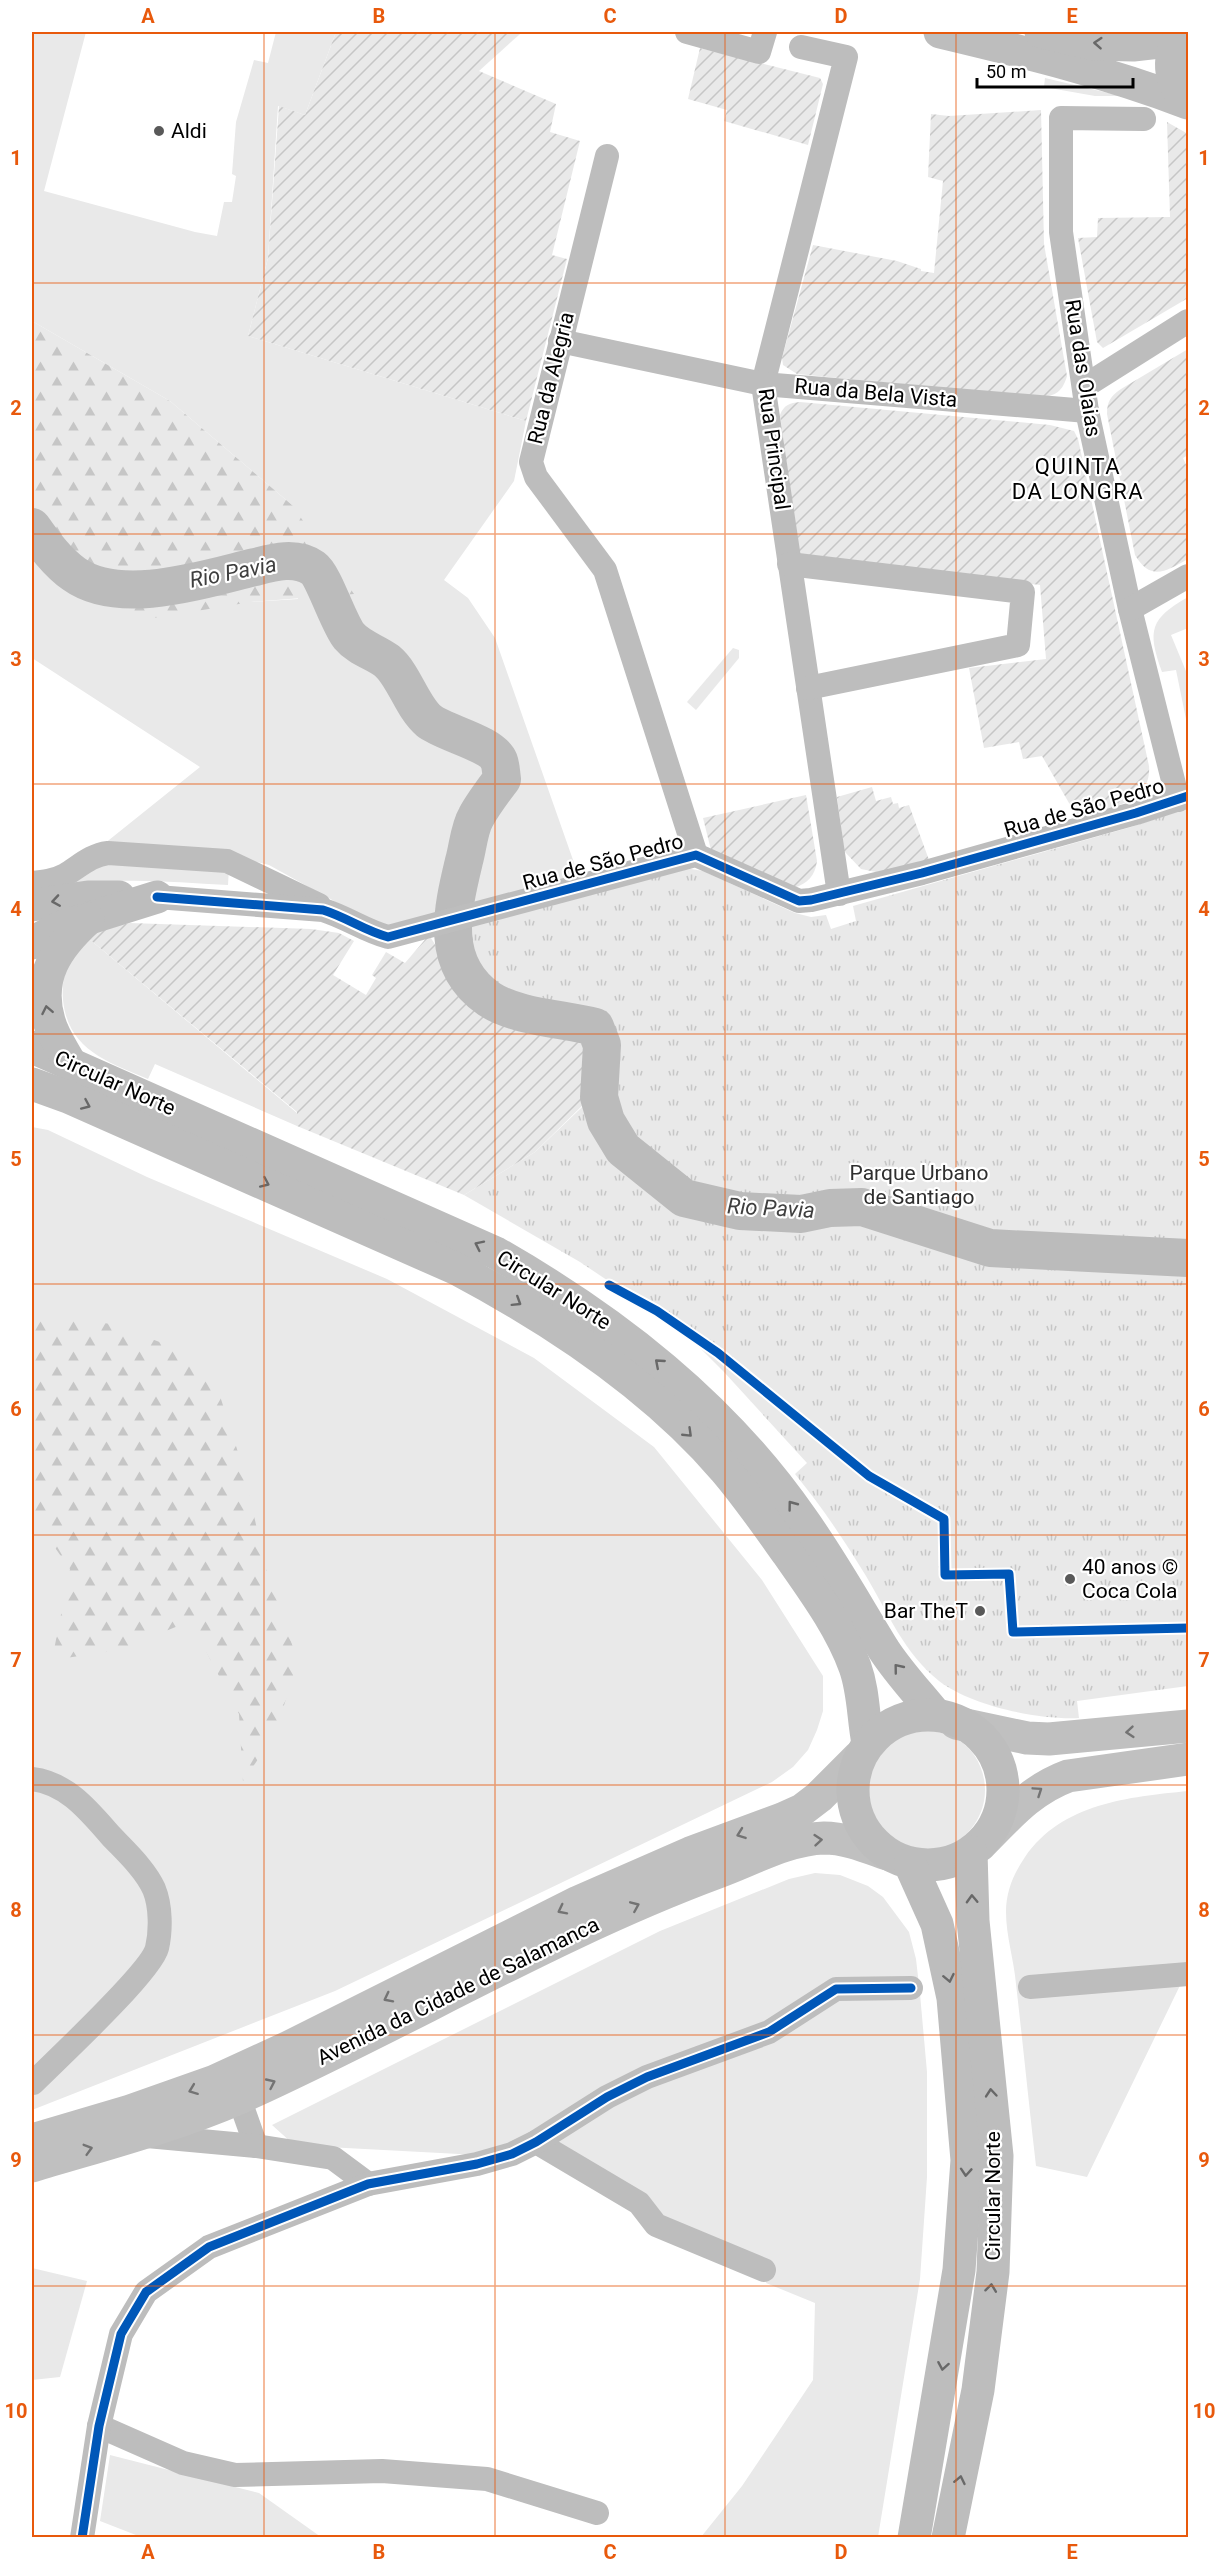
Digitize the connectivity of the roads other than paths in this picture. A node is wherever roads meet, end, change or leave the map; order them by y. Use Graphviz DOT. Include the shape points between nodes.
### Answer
graph roads {
  1 [pos="687,32"];
  2 [pos="765,32"];
  3 [pos="940,32"];
  4 [pos="1041,32"];
  5 [pos="1180,36"];
  6 [pos="1137,38"];
  7 [pos="801,47"];
  8 [pos="1188,102"];
  9 [pos="1144,119"];
  10 [pos="606,156"];
  11 [pos="1188,321"];
  12 [pos="560,341"];
  13 [pos="763,384"];
  14 [pos="1085,386"];
  15 [pos="1088,411"];
  16 [pos="789,564"];
  17 [pos="1188,576"];
  18 [pos="1130,609"];
  19 [pos="808,688"];
  20 [pos="1183,798"];
  21 [pos="696,855"];
  22 [pos="246,870"];
  23 [pos="32,883"];
  24 [pos="839,894"];
  25 [pos="157,897"];
  26 [pos="232,903"];
  27 [pos="32,905"];
  28 [pos="340,915"];
  29 [pos="88,919"];
  30 [pos="32,943"];
  31 [pos="32,1047"];
  32 [pos="70,1063"];
  33 [pos="32,1084"];
  34 [pos="945,1718"];
  35 [pos="1188,1726"];
  36 [pos="863,1750"];
  37 [pos="1188,1759"];
  38 [pos="32,1779"];
  39 [pos="976,1848"];
  40 [pos="898,1859"];
  41 [pos="1188,1974"];
  42 [pos="911,1988"];
  43 [pos="1030,1988"];
  44 [pos="33,2083"];
  45 [pos="239,2098"];
  46 [pos="136,2135"];
  47 [pos="32,2140"];
  48 [pos="536,2142"];
  49 [pos="256,2146"];
  50 [pos="32,2166"];
  51 [pos="368,2184"];
  52 [pos="764,2270"];
  53 [pos="99,2426"];
  54 [pos="597,2513"];
  55 [pos="82,2538"];
  56 [pos="914,2538"];
  57 [pos="948,2538"];
  1 -- 2 [label="street" via="759,52"];
  3 -- 8 [label="main road" via="1076,64"];
  6 -- 4 [label="main road, one-way" via="1093,44"];
  5 -- 6 [label="main road"];
  5 -- 8 [label="main road" via="1171,62 1172,78"];
  7 -- 13 [label="street, Rua Principal" via="846,57"];
  9 -- 14 [label="street, Rua das Olaias" via="1061,118 1061,232"];
  10 -- 12 [label="street, Rua da Alegria"];
  11 -- 14 [label="street"];
  12 -- 13 [label="street, Rua da Bela Vista"];
  12 -- 21 [label="street, Rua da Alegria" via="531,462 536,477 605,570"];
  13 -- 15 [label="street, Rua da Bela Vista"];
  13 -- 16 [label="street, Rua Principal"];
  14 -- 15 [label="street, Rua das Olaias"];
  15 -- 18 [label="street, Rua das Olaias"];
  16 -- 19 [label="street, Rua Principal"];
  16 -- 19 [label="street" via="1023,592 1018,645"];
  17 -- 18 [label="street"];
  18 -- 20 [label="street, Rua das Olaias"];
  19 -- 24 [label="street, Rua Principal"];
  20 -- 24 [label="street, Rua de São Pedro"];
  21 -- 24 [label="street, Rua de São Pedro" via="799,901"];
  21 -- 28 [label="street, Rua de São Pedro" via="388,937"];
  22 -- 23 [label="street" via="227,861 108,853 96,854 63,876"];
  22 -- 26 [label="street" via="253,880 248,894"];
  22 -- 28 [label="street"];
  25 -- 26 [label="street, Rua de São Pedro"];
  25 -- 27 [label="main road, one-way" via="88,897"];
  25 -- 29 [label="main road"];
  26 -- 28 [label="street, Rua de São Pedro" via="323,910"];
  29 -- 30 [label="main road" via="61,927"];
  32 -- 29 [label="main road, one-way" via="50,1023 45,999 47,979 55,955"];
  31 -- 32 [label="main road, Circular Norte"];
  34 -- 32 [label="main road, Circular Norte, one-way" via="885,1651 846,1584 771,1478 720,1419 622,1334 496,1253"];
  33 -- 36 [label="main road, Circular Norte, one-way" via="457,1269 508,1296 601,1358 645,1393 724,1469 819,1598 856,1670 862,1693"];
  35 -- 34 [label="street, one-way" via="1049,1739 1027,1738"];
  34 -- 36 [label="main road" via="912,1715 890,1724"];
  34 -- 39 [label="main road" via="979,1733 994,1753 1003,1777 1003,1802 995,1826"];
  36 -- 40 [label="main road" via="852,1779 858,1821 870,1840"];
  36 -- 47 [label="street, Avenida da Cidade de Salamanca, one-way" via="802,1810 690,1852 578,1902 215,2081"];
  39 -- 37 [label="street, one-way" via="1034,1792 1052,1782 1068,1776"];
  38 -- 44 [label="street" via="48,1781 78,1800 118,1843 154,1889 160,1919 157,1950 141,1974"];
  39 -- 40 [label="main road" via="959,1859 935,1866"];
  57 -- 39 [label="main road, Circular Norte, one-way" via="978,2390 993,2272 997,2157 973,1921"];
  45 -- 40 [label="street, Avenida da Cidade de Salamanca, one-way" via="594,1924 790,1845 825,1838 857,1843"];
  40 -- 56 [label="main road, Circular Norte, one-way" via="937,1924 953,1998 967,2160 959,2270"];
  41 -- 43 [label="street"];
  42 -- 48 [label="street" via="836,1989 769,2032 646,2077"];
  45 -- 46 [label="street, Avenida da Cidade de Salamanca"];
  45 -- 49 [label="street"];
  46 -- 49 [label="street"];
  50 -- 46 [label="street, Avenida da Cidade de Salamanca, one-way"];
  48 -- 51 [label="street" via="477,2164"];
  48 -- 52 [label="street" via="639,2203 656,2225"];
  49 -- 51 [label="street" via="333,2158"];
  51 -- 53 [label="street" via="209,2247 146,2292 121,2334"];
  53 -- 54 [label="street" via="183,2463 235,2475 382,2471 487,2479"];
  53 -- 55 [label="street"];
}
